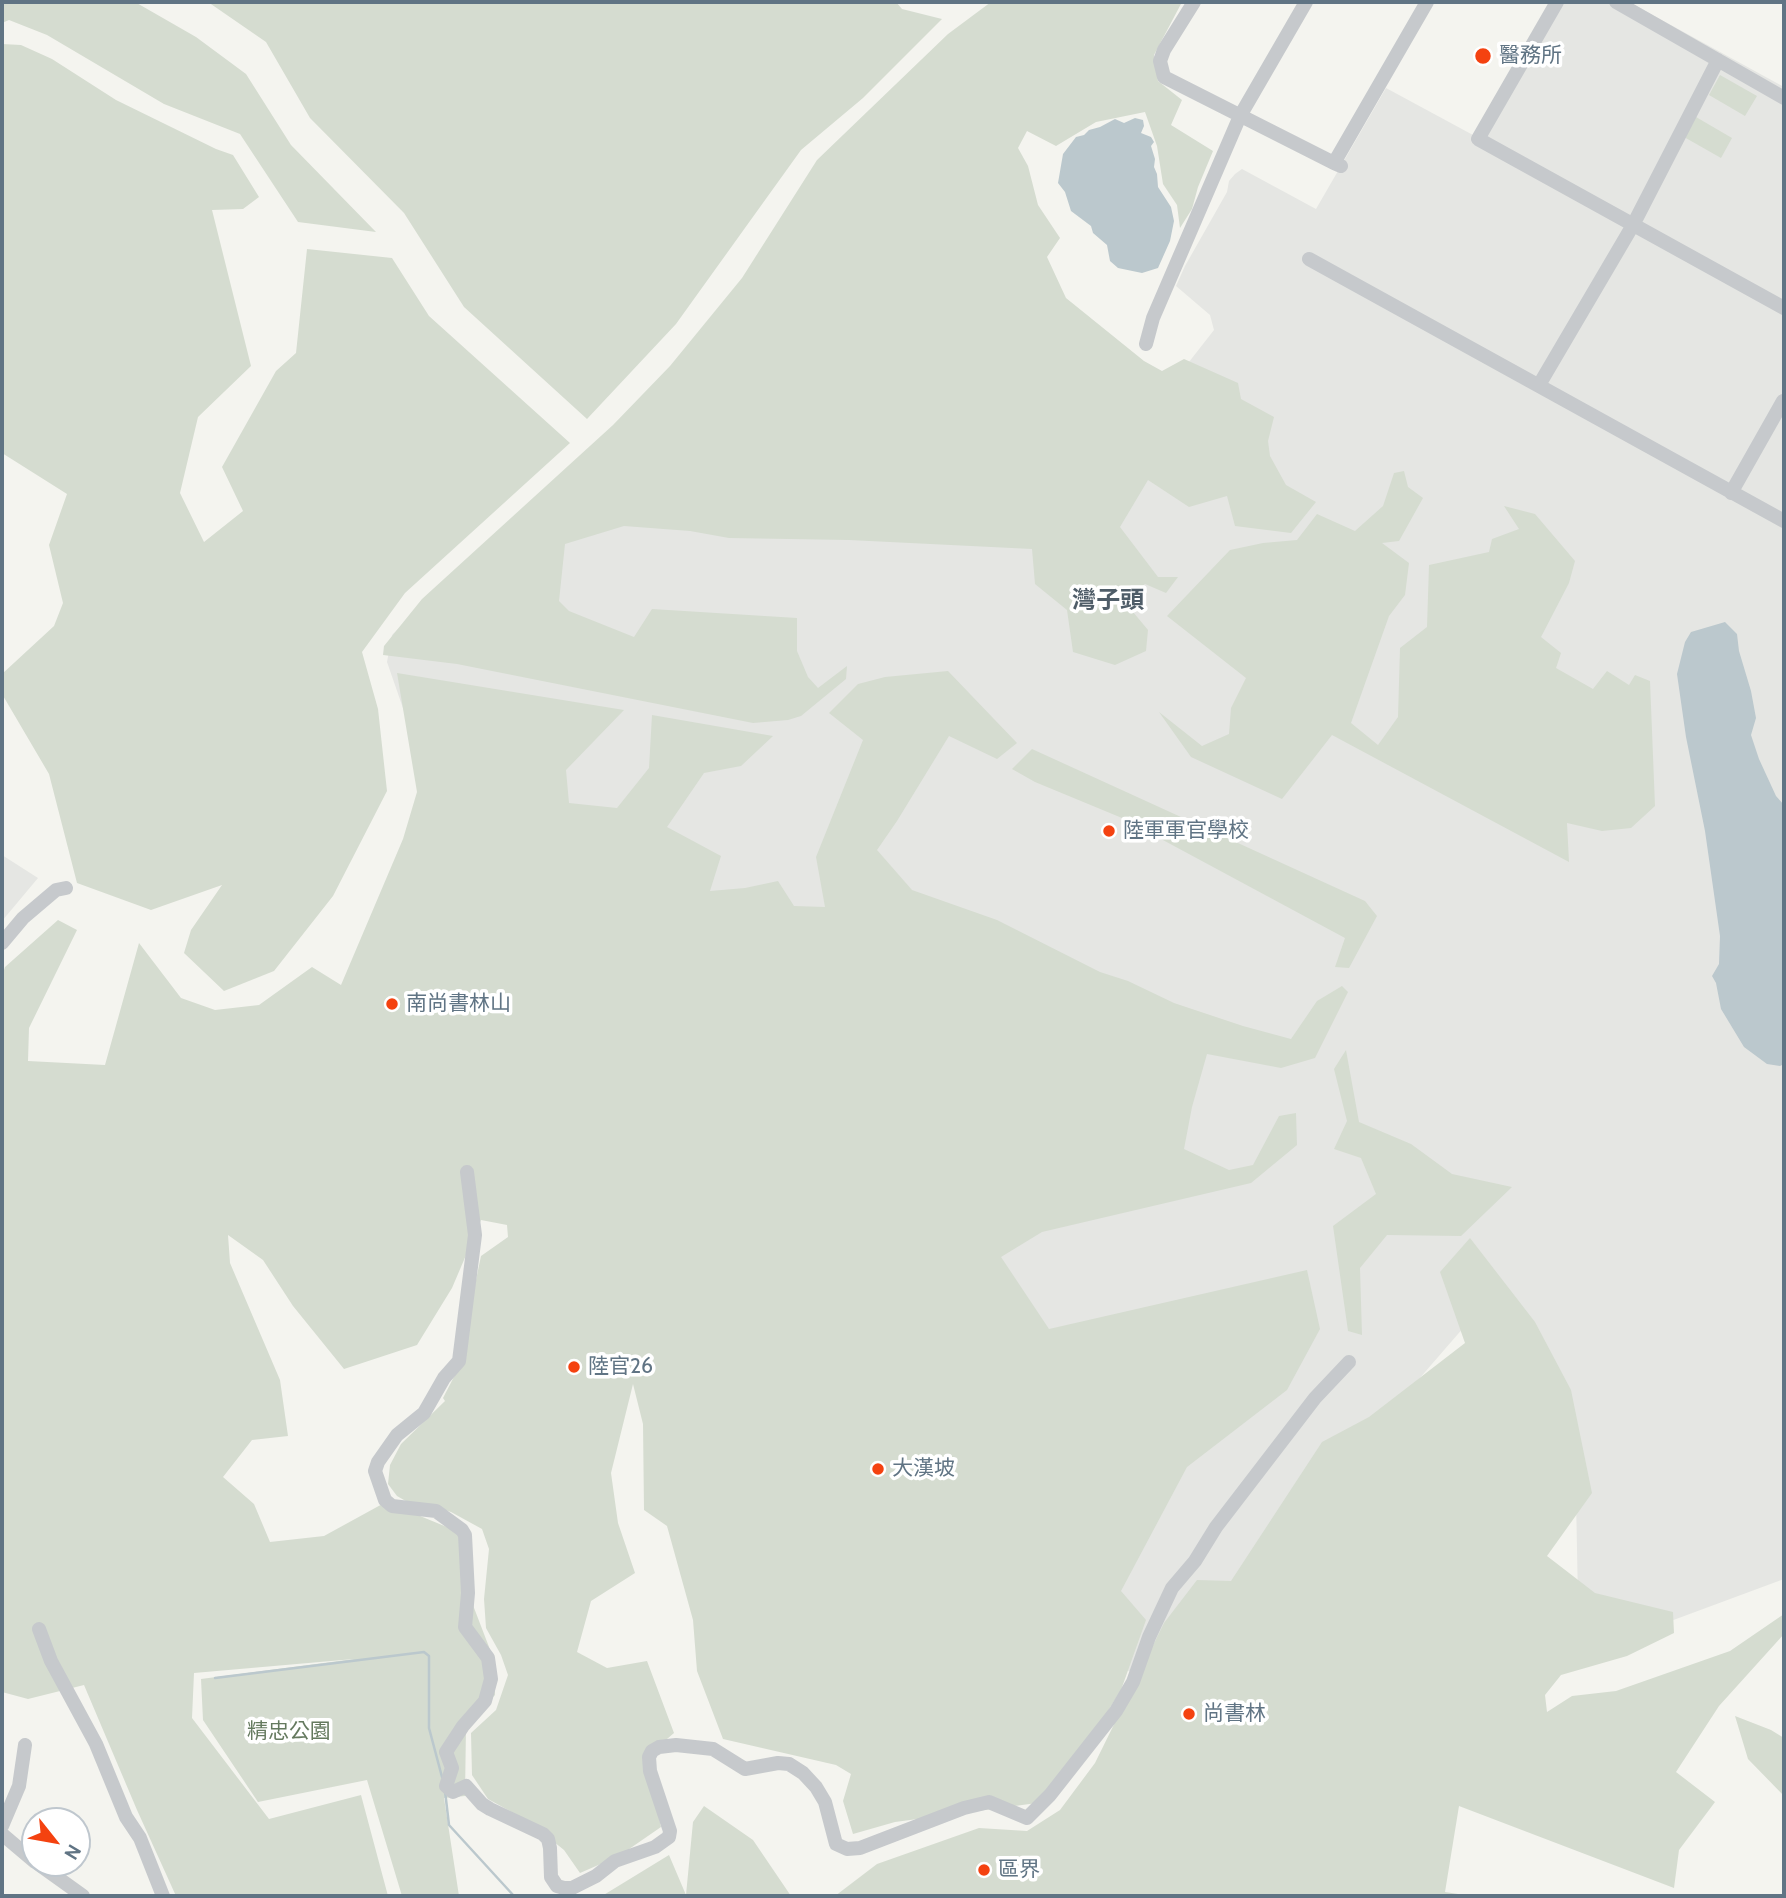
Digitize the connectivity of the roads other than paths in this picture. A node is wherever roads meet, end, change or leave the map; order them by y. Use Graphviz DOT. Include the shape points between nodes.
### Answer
graph roads {
  1 [pos="1194,2"];
  2 [pos="1306,2"];
  3 [pos="1427,2"];
  4 [pos="1557,2"];
  5 [pos="1616,2"];
  6 [pos="1718,60"];
  7 [pos="1784,98"];
  8 [pos="1240,116"];
  9 [pos="1633,225"];
  10 [pos="1309,259"];
  11 [pos="1784,309"];
  12 [pos="1146,344"];
  13 [pos="1539,385"];
  14 [pos="1784,402"];
  15 [pos="1731,494"];
  16 [pos="1784,521"];
  17 [pos="66,888"];
  18 [pos="2,943"];
  19 [pos="467,1172"];
  20 [pos="1349,1362"];
  21 [pos="39,1629"];
  22 [pos="25,1745"];
  23 [pos="2,1826"];
  24 [pos="2,1834"];
  25 [pos="21,1850"];
  26 [pos="57,1877"];
  27 [pos="83,1896"];
  28 [pos="163,1896"];
  1 -- 8 [label="street" via="1164,50 1160,61 1164,77"];
  2 -- 8 [label="street"];
  3 -- 8 [label="street" via="1338,165"];
  4 -- 9 [label="street" via="1478,139"];
  5 -- 6 [label="street"];
  6 -- 7 [label="street"];
  6 -- 9 [label="street"];
  8 -- 12 [label="street"];
  9 -- 11 [label="street"];
  9 -- 13 [label="street"];
  10 -- 13 [label="street"];
  13 -- 15 [label="street"];
  14 -- 15 [label="street"];
  15 -- 16 [label="street"];
  17 -- 18 [label="street" via="32,911"];
  19 -- 20 [label="street" via="475,1235 459,1361 424,1413 397,1435 375,1471 385,1500 392,1506 436,1511 465,1535 465,1627 488,1658 491,1679 485,1702 446,1752 452,1768 446,1786 453,1791 466,1786 490,1810 543,1834 550,1848 551,1877 564,1888 669,1837 650,1771 649,1757 659,1747 713,1749 745,1769 789,1764 816,1787 825,1801 836,1844 847,1849 989,1802 1027,1818 1116,1711 1172,1588 1315,1398"];
  21 -- 28 [label="street" via="96,1744 126,1818 140,1838"];
  22 -- 23 [label="street" via="19,1786"];
  24 -- 25 [label="street"];
  26 -- 27 [label="street"];
}
